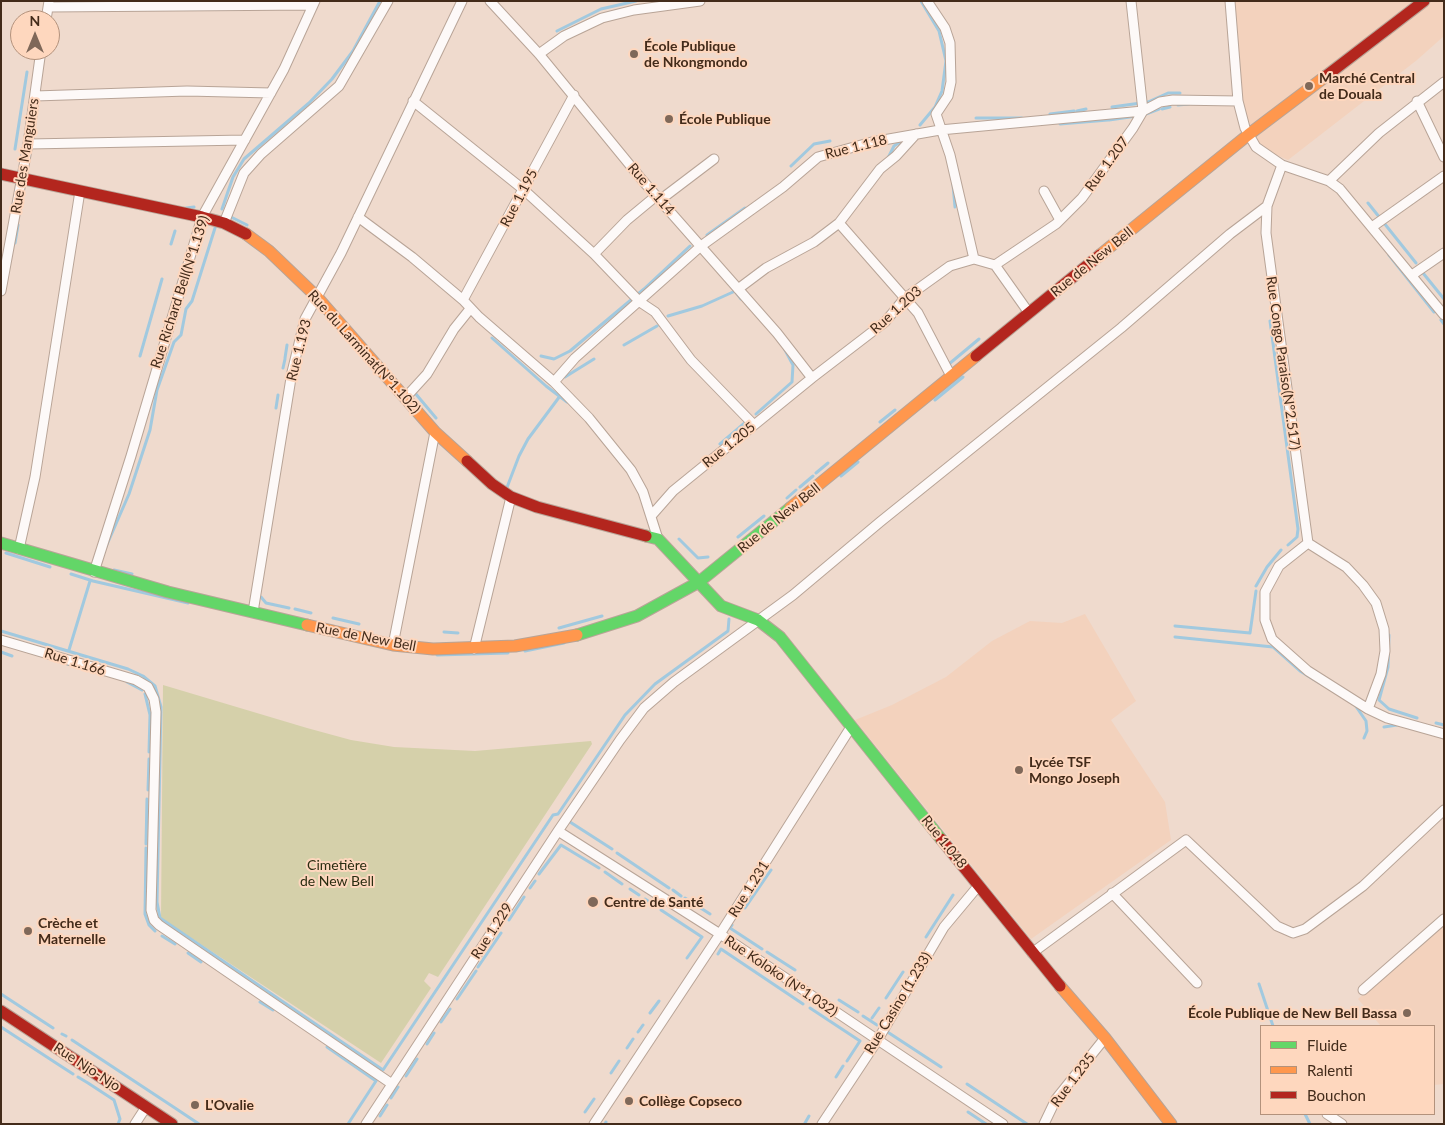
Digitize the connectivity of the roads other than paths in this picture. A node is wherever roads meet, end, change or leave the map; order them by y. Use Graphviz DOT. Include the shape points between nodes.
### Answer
graph roads {
  1 [pos="388,1"];
  2 [pos="462,1"];
  3 [pos="490,1"];
  4 [pos="700,1"];
  5 [pos="927,1"];
  6 [pos="1131,1"];
  7 [pos="1230,1"];
  8 [pos="1424,1"];
  9 [pos="314,3"];
  10 [pos="48,4"];
  11 [pos="539,54"];
  12 [pos="40,60"];
  13 [pos="1444,82"];
  14 [pos="271,93"];
  15 [pos="574,95"];
  16 [pos="35,96"];
  17 [pos="413,101"];
  18 [pos="1238,101"];
  19 [pos="1417,102"];
  20 [pos="1143,111"];
  21 [pos="940,130"];
  22 [pos="916,134"];
  23 [pos="1248,135"];
  24 [pos="245,140"];
  25 [pos="28,144"];
  26 [pos="1444,157"];
  27 [pos="714,159"];
  28 [pos="1282,165"];
  29 [pos="1,174"];
  30 [pos="1444,176"];
  31 [pos="22,179"];
  32 [pos="1330,181"];
  33 [pos="524,190"];
  34 [pos="80,192"];
  35 [pos="1044,192"];
  36 [pos="658,198"];
  37 [pos="1266,206"];
  38 [pos="202,217"];
  39 [pos="358,218"];
  40 [pos="1060,220"];
  41 [pos="224,223"];
  42 [pos="839,223"];
  43 [pos="1372,228"];
  44 [pos="701,246"];
  45 [pos="1444,253"];
  46 [pos="594,254"];
  47 [pos="974,259"];
  48 [pos="995,265"];
  49 [pos="1412,275"];
  50 [pos="738,289"];
  51 [pos="1,291"];
  52 [pos="318,297"];
  53 [pos="904,299"];
  54 [pos="463,300"];
  55 [pos="640,302"];
  56 [pos="470,309"];
  57 [pos="1029,312"];
  58 [pos="1444,315"];
  59 [pos="952,376"];
  60 [pos="812,378"];
  61 [pos="554,382"];
  62 [pos="406,397"];
  63 [pos="754,425"];
  64 [pos="434,432"];
  65 [pos="511,497"];
  66 [pos="651,516"];
  67 [pos="658,539"];
  68 [pos="1,543"];
  69 [pos="1308,543"];
  70 [pos="19,549"];
  71 [pos="94,572"];
  72 [pos="699,582"];
  73 [pos="253,612"];
  74 [pos="758,620"];
  75 [pos="1,640"];
  76 [pos="393,645"];
  77 [pos="474,649"];
  78 [pos="1368,709"];
  79 [pos="851,727"];
  80 [pos="1444,734"];
  81 [pos="1444,810"];
  82 [pos="558,831"];
  83 [pos="979,885"];
  84 [pos="1112,893"];
  85 [pos="1444,918"];
  86 [pos="720,934"];
  87 [pos="1032,953"];
  88 [pos="1197,983"];
  89 [pos="1363,990"];
  90 [pos="1,1011"];
  91 [pos="1105,1038"];
  92 [pos="877,1041"];
  93 [pos="392,1084"];
  94 [pos="146,1107"];
  95 [pos="1328,1115"];
  96 [pos="135,1124"];
  97 [pos="172,1124"];
  98 [pos="366,1124"];
  99 [pos="594,1124"];
  100 [pos="822,1124"];
  101 [pos="1004,1124"];
  102 [pos="1044,1124"];
  103 [pos="1171,1124"];
  104 [pos="1342,1124"];
  1 -- 41 [label="street" via="339,86 261,154 244,173"];
  2 -- 17 [label="street, Rue 1.193"];
  3 -- 11 [label="street, Rue 1.114"];
  4 -- 11 [label="street" via="602,18 564,36"];
  5 -- 21 [label="street" via="945,28 950,43 952,82 948,96 936,114"];
  6 -- 20 [label="street"];
  7 -- 18 [label="street"];
  8 -- 23 [label="main road, Rue de New Bell"];
  9 -- 10 [label="street"];
  9 -- 14 [label="street, Rue Richard Bell(N°1.139)"];
  11 -- 15 [label="street, Rue 1.114"];
  12 -- 16 [label="street, Rue des Manguiers"];
  13 -- 19 [label="street"];
  14 -- 16 [label="street" via="221,90"];
  14 -- 24 [label="street, Rue Richard Bell(N°1.139)"];
  15 -- 33 [label="street, Rue 1.195"];
  15 -- 36 [label="street, Rue 1.114"];
  16 -- 25 [label="street, Rue des Manguiers"];
  17 -- 33 [label="street"];
  17 -- 39 [label="street, Rue 1.193"];
  18 -- 20 [label="street, Rue 1.118" via="1173,100 1160,102"];
  18 -- 23 [label="street"];
  19 -- 26 [label="street"];
  19 -- 32 [label="street" via="1379,133"];
  20 -- 21 [label="street, Rue 1.118"];
  20 -- 40 [label="street, Rue 1.207" via="1103,171"];
  21 -- 22 [label="street, Rue 1.118"];
  21 -- 47 [label="street" via="950,155"];
  22 -- 42 [label="street" via="880,169"];
  22 -- 44 [label="street, Rue 1.118" via="818,156 783,187"];
  23 -- 28 [label="street" via="1256,147"];
  23 -- 57 [label="main road, Rue de New Bell"];
  24 -- 25 [label="street"];
  24 -- 38 [label="street, Rue Richard Bell(N°1.139)"];
  25 -- 31 [label="street, Rue des Manguiers"];
  27 -- 36 [label="street"];
  28 -- 32 [label="street"];
  28 -- 37 [label="street, Rue Congo Paraiso(N°2.517)"];
  29 -- 31 [label="main road, Rue du Larminat(N°1.102)"];
  30 -- 43 [label="street"];
  31 -- 34 [label="main road, Rue du Larminat(N°1.102)"];
  31 -- 51 [label="street, Rue des Manguiers"];
  32 -- 43 [label="street"];
  33 -- 46 [label="street"];
  33 -- 54 [label="street, Rue 1.195"];
  34 -- 38 [label="main road, Rue du Larminat(N°1.102)"];
  34 -- 70 [label="street" via="35,477"];
  35 -- 40 [label="street"];
  36 -- 44 [label="street, Rue 1.114"];
  36 -- 46 [label="street" via="627,220"];
  37 -- 69 [label="street, Rue Congo Paraiso(N°2.517)" via="1266,233"];
  37 -- 74 [label="street, Rue 1.229" via="1121,328"];
  38 -- 41 [label="main road, Rue du Larminat(N°1.102)"];
  38 -- 71 [label="street, Rue Richard Bell(N°1.139)"];
  39 -- 52 [label="street, Rue 1.193"];
  39 -- 54 [label="street"];
  40 -- 48 [label="street, Rue 1.207"];
  41 -- 52 [label="main road, Rue du Larminat(N°1.102)" via="255,240"];
  42 -- 50 [label="street"];
  42 -- 53 [label="street"];
  43 -- 49 [label="street"];
  44 -- 50 [label="street, Rue 1.114"];
  44 -- 55 [label="street, Rue 1.118"];
  45 -- 49 [label="street"];
  46 -- 55 [label="street"];
  47 -- 48 [label="street"];
  47 -- 53 [label="street, Rue 1.203" via="950,266"];
  48 -- 57 [label="street"];
  49 -- 58 [label="street"];
  50 -- 60 [label="street, Rue 1.114"];
  52 -- 62 [label="main road, Rue du Larminat(N°1.102)"];
  52 -- 73 [label="street, Rue 1.193" via="305,319 292,372"];
  53 -- 59 [label="street" via="922,320"];
  53 -- 60 [label="street, Rue 1.203" via="884,322"];
  54 -- 56 [label="street"];
  55 -- 61 [label="street, Rue 1.118" via="575,358"];
  55 -- 63 [label="street" via="655,312 691,360"];
  56 -- 61 [label="street"];
  56 -- 62 [label="street" via="427,374"];
  57 -- 59 [label="main road, Rue de New Bell"];
  59 -- 72 [label="main road, Rue de New Bell"];
  60 -- 63 [label="street, Rue 1.205"];
  61 -- 66 [label="street" via="595,425 631,470"];
  62 -- 64 [label="main road, Rue du Larminat(N°1.102)"];
  63 -- 66 [label="street, Rue 1.205" via="672,491"];
  64 -- 65 [label="main road, Rue du Larminat(N°1.102)" via="475,470"];
  64 -- 76 [label="street"];
  65 -- 67 [label="main road, Rue du Larminat(N°1.102)" via="566,516"];
  65 -- 77 [label="street"];
  66 -- 67 [label="street"];
  67 -- 72 [label="main road"];
  68 -- 70 [label="main road, Rue de New Bell"];
  69 -- 78 [label="street" via="1346,567 1376,602 1384,628 1385,650 1381,674"];
  69 -- 78 [label="street" via="1272,575 1263,604 1269,632 1279,647 1308,672"];
  70 -- 71 [label="main road, Rue de New Bell"];
  71 -- 73 [label="main road, Rue de New Bell"];
  72 -- 74 [label="main road, Rue 1.048" via="721,606"];
  72 -- 77 [label="main road, Rue de New Bell" via="637,616 582,634 549,642"];
  73 -- 76 [label="main road, Rue de New Bell"];
  74 -- 79 [label="main road, Rue 1.048" via="780,637"];
  74 -- 82 [label="street, Rue 1.229" via="644,708"];
  75 -- 93 [label="street, Rue 1.166" via="136,680 148,687 156,712 151,910 154,920"];
  76 -- 77 [label="main road, Rue de New Bell"];
  78 -- 80 [label="street" via="1387,718"];
  79 -- 83 [label="main road, Rue 1.048"];
  79 -- 86 [label="street, Rue 1.231"];
  81 -- 84 [label="street" via="1363,886 1305,930 1293,933 1278,926 1186,840"];
  82 -- 86 [label="street, Rue Koloko (N°1.032)"];
  82 -- 93 [label="street, Rue 1.229"];
  83 -- 87 [label="main road, Rue 1.048"];
  83 -- 92 [label="street, Rue Casino (1.233)" via="944,927"];
  84 -- 87 [label="street"];
  84 -- 88 [label="street"];
  85 -- 89 [label="street"];
  86 -- 92 [label="street, Rue Koloko (N°1.032)"];
  86 -- 99 [label="street, Rue 1.231"];
  87 -- 91 [label="main road, Rue 1.048"];
  90 -- 94 [label="main road, Rue Njo-Njo"];
  91 -- 102 [label="street, Rue 1.235" via="1056,1099"];
  91 -- 103 [label="main road, Rue 1.048"];
  92 -- 100 [label="street, Rue Casino (1.233)"];
  92 -- 101 [label="street, Rue Koloko (N°1.032)"];
  93 -- 98 [label="street, Rue 1.229"];
  94 -- 96 [label="street"];
  94 -- 97 [label="main road, Rue Njo-Njo"];
  95 -- 104 [label="street"];
}
